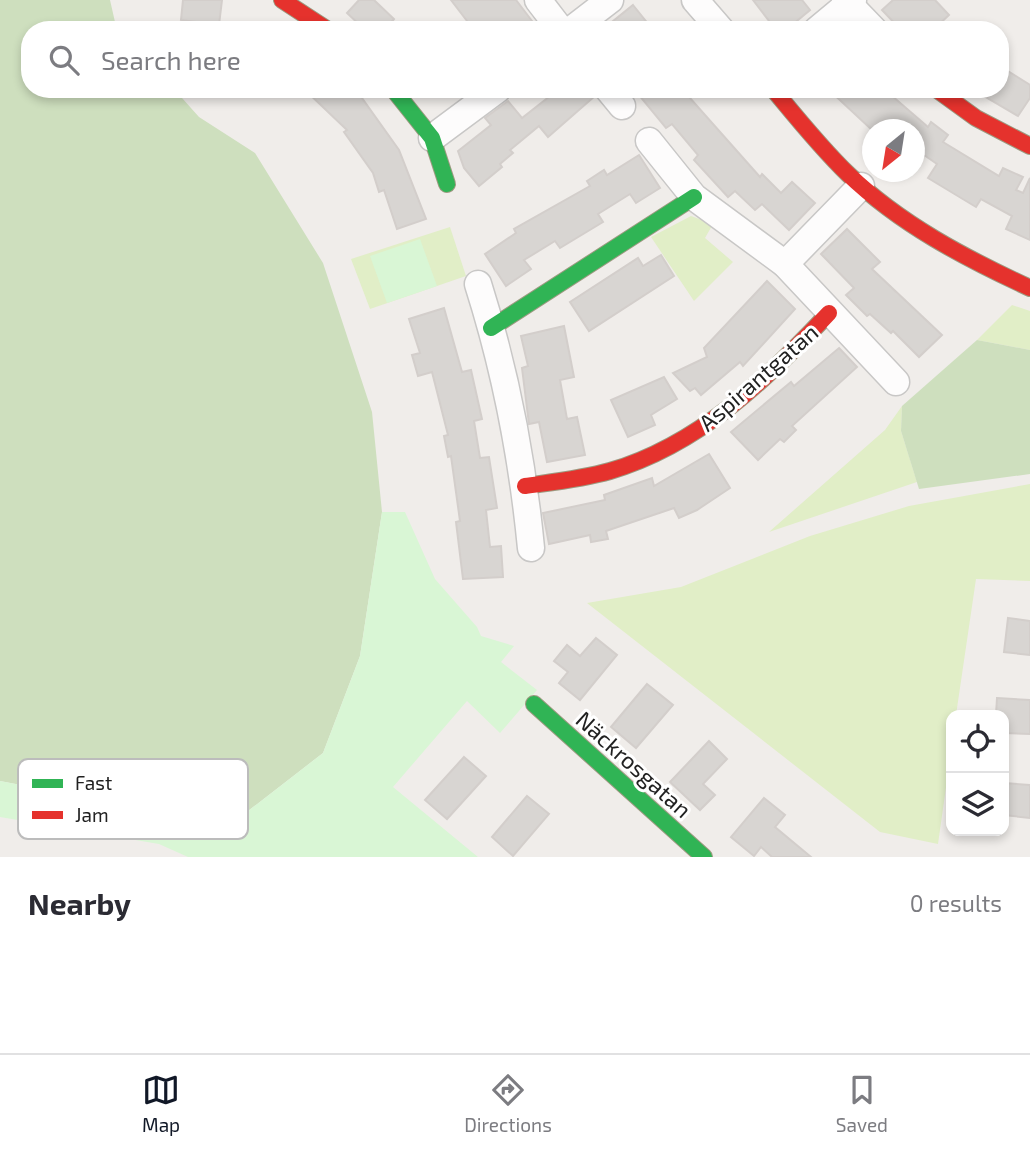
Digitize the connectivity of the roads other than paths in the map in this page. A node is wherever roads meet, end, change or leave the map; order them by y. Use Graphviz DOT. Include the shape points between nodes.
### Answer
graph roads {
  1 [pos="282,0"];
  2 [pos="538,0"];
  3 [pos="610,0"];
  4 [pos="695,0"];
  5 [pos="849,2"];
  6 [pos="314,21"];
  7 [pos="554,21"];
  8 [pos="583,21"];
  9 [pos="713,21"];
  10 [pos="827,21"];
  11 [pos="866,21"];
  12 [pos="400,98"];
  13 [pos="486,98"];
  14 [pos="781,98"];
  15 [pos="948,98"];
  16 [pos="432,138"];
  17 [pos="649,141"];
  18 [pos="1030,146"];
  19 [pos="447,184"];
  20 [pos="861,186"];
  21 [pos="694,197"];
  22 [pos="785,264"];
  23 [pos="478,284"];
  24 [pos="1030,289"];
  25 [pos="828,313"];
  26 [pos="491,328"];
  27 [pos="896,382"];
  28 [pos="525,486"];
  29 [pos="531,548"];
  30 [pos="534,704"];
  31 [pos="704,857"];
  1 -- 6 [label="street"];
  2 -- 7 [label="street"];
  3 -- 8 [label="street"];
  4 -- 9 [label="street"];
  5 -- 10 [label="street"];
  5 -- 11 [label="street"];
  12 -- 16 [label="street"];
  13 -- 16 [label="street"];
  14 -- 20 [label="street"];
  15 -- 18 [label="street"];
  16 -- 19 [label="street"];
  17 -- 21 [label="street, Aspirantgatan"];
  20 -- 22 [label="street"];
  20 -- 24 [label="street" via="965,257"];
  21 -- 22 [label="street, Aspirantgatan"];
  21 -- 26 [label="street"];
  22 -- 25 [label="street, Aspirantgatan"];
  23 -- 26 [label="street"];
  25 -- 27 [label="street, Aspirantgatan"];
  25 -- 28 [label="street, Aspirantgatan" via="797,347 698,431 660,453 582,478"];
  26 -- 28 [label="street" via="506,380"];
  28 -- 29 [label="street"];
  30 -- 31 [label="street, Näckrosgatan"];
}
